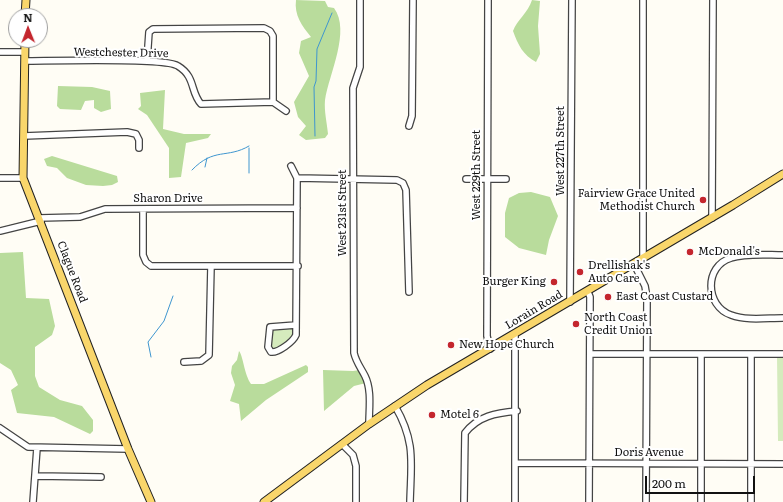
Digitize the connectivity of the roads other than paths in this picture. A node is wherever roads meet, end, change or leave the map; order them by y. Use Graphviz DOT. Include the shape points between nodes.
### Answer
graph roads {
  1 [pos="360,0"];
  2 [pos="413,0"];
  3 [pos="488,0"];
  4 [pos="572,0"];
  5 [pos="642,0"];
  6 [pos="713,0"];
  7 [pos="25,48"];
  8 [pos="0,52"];
  9 [pos="25,52"];
  10 [pos="25,61"];
  11 [pos="147,61"];
  12 [pos="273,102"];
  13 [pos="286,111"];
  14 [pos="409,126"];
  15 [pos="24,136"];
  16 [pos="139,148"];
  17 [pos="291,166"];
  18 [pos="783,174"];
  19 [pos="0,178"];
  20 [pos="23,178"];
  21 [pos="297,178"];
  22 [pos="353,179"];
  23 [pos="466,179"];
  24 [pos="487,179"];
  25 [pos="506,179"];
  26 [pos="297,208"];
  27 [pos="143,209"];
  28 [pos="712,218"];
  29 [pos="40,220"];
  30 [pos="0,231"];
  31 [pos="783,255"];
  32 [pos="643,259"];
  33 [pos="634,264"];
  34 [pos="211,266"];
  35 [pos="298,266"];
  36 [pos="408,292"];
  37 [pos="588,292"];
  38 [pos="570,302"];
  39 [pos="783,318"];
  40 [pos="296,325"];
  41 [pos="515,334"];
  42 [pos="490,349"];
  43 [pos="590,354"];
  44 [pos="647,354"];
  45 [pos="752,354"];
  46 [pos="783,354"];
  47 [pos="701,355"];
  48 [pos="184,362"];
  49 [pos="395,406"];
  50 [pos="516,410"];
  51 [pos="369,424"];
  52 [pos="0,428"];
  53 [pos="342,444"];
  54 [pos="37,448"];
  55 [pos="128,449"];
  56 [pos="589,462"];
  57 [pos="516,463"];
  58 [pos="646,463"];
  59 [pos="701,463"];
  60 [pos="752,463"];
  61 [pos="783,464"];
  62 [pos="36,476"];
  63 [pos="101,477"];
  64 [pos="34,502"];
  65 [pos="151,502"];
  66 [pos="264,502"];
  67 [pos="356,502"];
  68 [pos="410,502"];
  69 [pos="464,502"];
  70 [pos="515,502"];
  71 [pos="589,502"];
  72 [pos="646,502"];
  73 [pos="701,502"];
  74 [pos="751,502"];
  1 -- 22 [label="street, West 231st Street" via="360,67 353,88"];
  2 -- 14 [label="street" via="412,116"];
  3 -- 24 [label="street, West 229th Street"];
  4 -- 38 [label="street, West 227th Street"];
  5 -- 32 [label="street"];
  6 -- 28 [label="street"];
  7 -- 9 [label="main road, Clague Road"];
  8 -- 9 [label="street"];
  9 -- 10 [label="main road, Clague Road"];
  10 -- 11 [label="street, Westchester Drive"];
  10 -- 15 [label="main road, Clague Road"];
  11 -- 12 [label="street, Westchester Drive" via="177,64 186,71 201,104"];
  11 -- 12 [label="street" via="148,32 153,29 264,28 273,36"];
  12 -- 13 [label="street"];
  15 -- 16 [label="street" via="127,132 136,134 140,140"];
  15 -- 20 [label="main road, Clague Road"];
  17 -- 21 [label="street"];
  18 -- 28 [label="main road, Lorain Road"];
  19 -- 20 [label="street"];
  20 -- 29 [label="main road, Clague Road"];
  21 -- 22 [label="street"];
  21 -- 26 [label="street"];
  22 -- 36 [label="street" via="397,180 404,183"];
  22 -- 51 [label="street, West 231st Street" via="354,353 369,387"];
  23 -- 24 [label="street"];
  24 -- 25 [label="street"];
  24 -- 42 [label="street, West 229th Street" via="487,340"];
  26 -- 27 [label="street, Sharon Drive"];
  26 -- 35 [label="street"];
  27 -- 29 [label="street, Sharon Drive" via="105,209 80,217"];
  27 -- 34 [label="street" via="143,255 148,264"];
  28 -- 32 [label="main road, Lorain Road"];
  29 -- 30 [label="street, Sharon Drive"];
  29 -- 55 [label="main road, Clague Road"];
  31 -- 39 [label="street" via="729,258 716,269 711,286 715,302 729,315 742,318"];
  32 -- 33 [label="main road, Lorain Road"];
  33 -- 37 [label="main road, Lorain Road"];
  33 -- 44 [label="street" via="646,288"];
  34 -- 35 [label="street"];
  34 -- 48 [label="street" via="209,355 201,361"];
  35 -- 40 [label="street"];
  37 -- 38 [label="main road, Lorain Road"];
  37 -- 43 [label="street"];
  38 -- 41 [label="main road, Lorain Road"];
  40 -- 40 [label="street" via="295,337 276,352 270,352 270,327"];
  41 -- 42 [label="main road, Lorain Road"];
  41 -- 50 [label="street"];
  42 -- 49 [label="main road, Lorain Road"];
  43 -- 44 [label="street"];
  43 -- 56 [label="street"];
  44 -- 47 [label="street"];
  44 -- 58 [label="street"];
  45 -- 46 [label="street"];
  45 -- 47 [label="street"];
  45 -- 60 [label="street"];
  47 -- 59 [label="street"];
  49 -- 51 [label="main road, Lorain Road"];
  49 -- 68 [label="street" via="411,445"];
  50 -- 57 [label="street"];
  50 -- 69 [label="street" via="491,414 470,426 465,433"];
  51 -- 53 [label="main road, Lorain Road"];
  52 -- 54 [label="street" via="28,447"];
  53 -- 66 [label="main road, Lorain Road"];
  53 -- 67 [label="street" via="353,455 356,466"];
  54 -- 55 [label="street"];
  54 -- 62 [label="street"];
  55 -- 65 [label="main road, Clague Road"];
  56 -- 57 [label="street, Doris Avenue"];
  56 -- 58 [label="street, Doris Avenue"];
  56 -- 71 [label="street"];
  57 -- 70 [label="street"];
  58 -- 59 [label="street, Doris Avenue"];
  58 -- 72 [label="street"];
  59 -- 60 [label="street, Doris Avenue"];
  59 -- 73 [label="street"];
  60 -- 61 [label="street, Doris Avenue"];
  60 -- 74 [label="street"];
  62 -- 63 [label="street"];
  62 -- 64 [label="street"];
}
